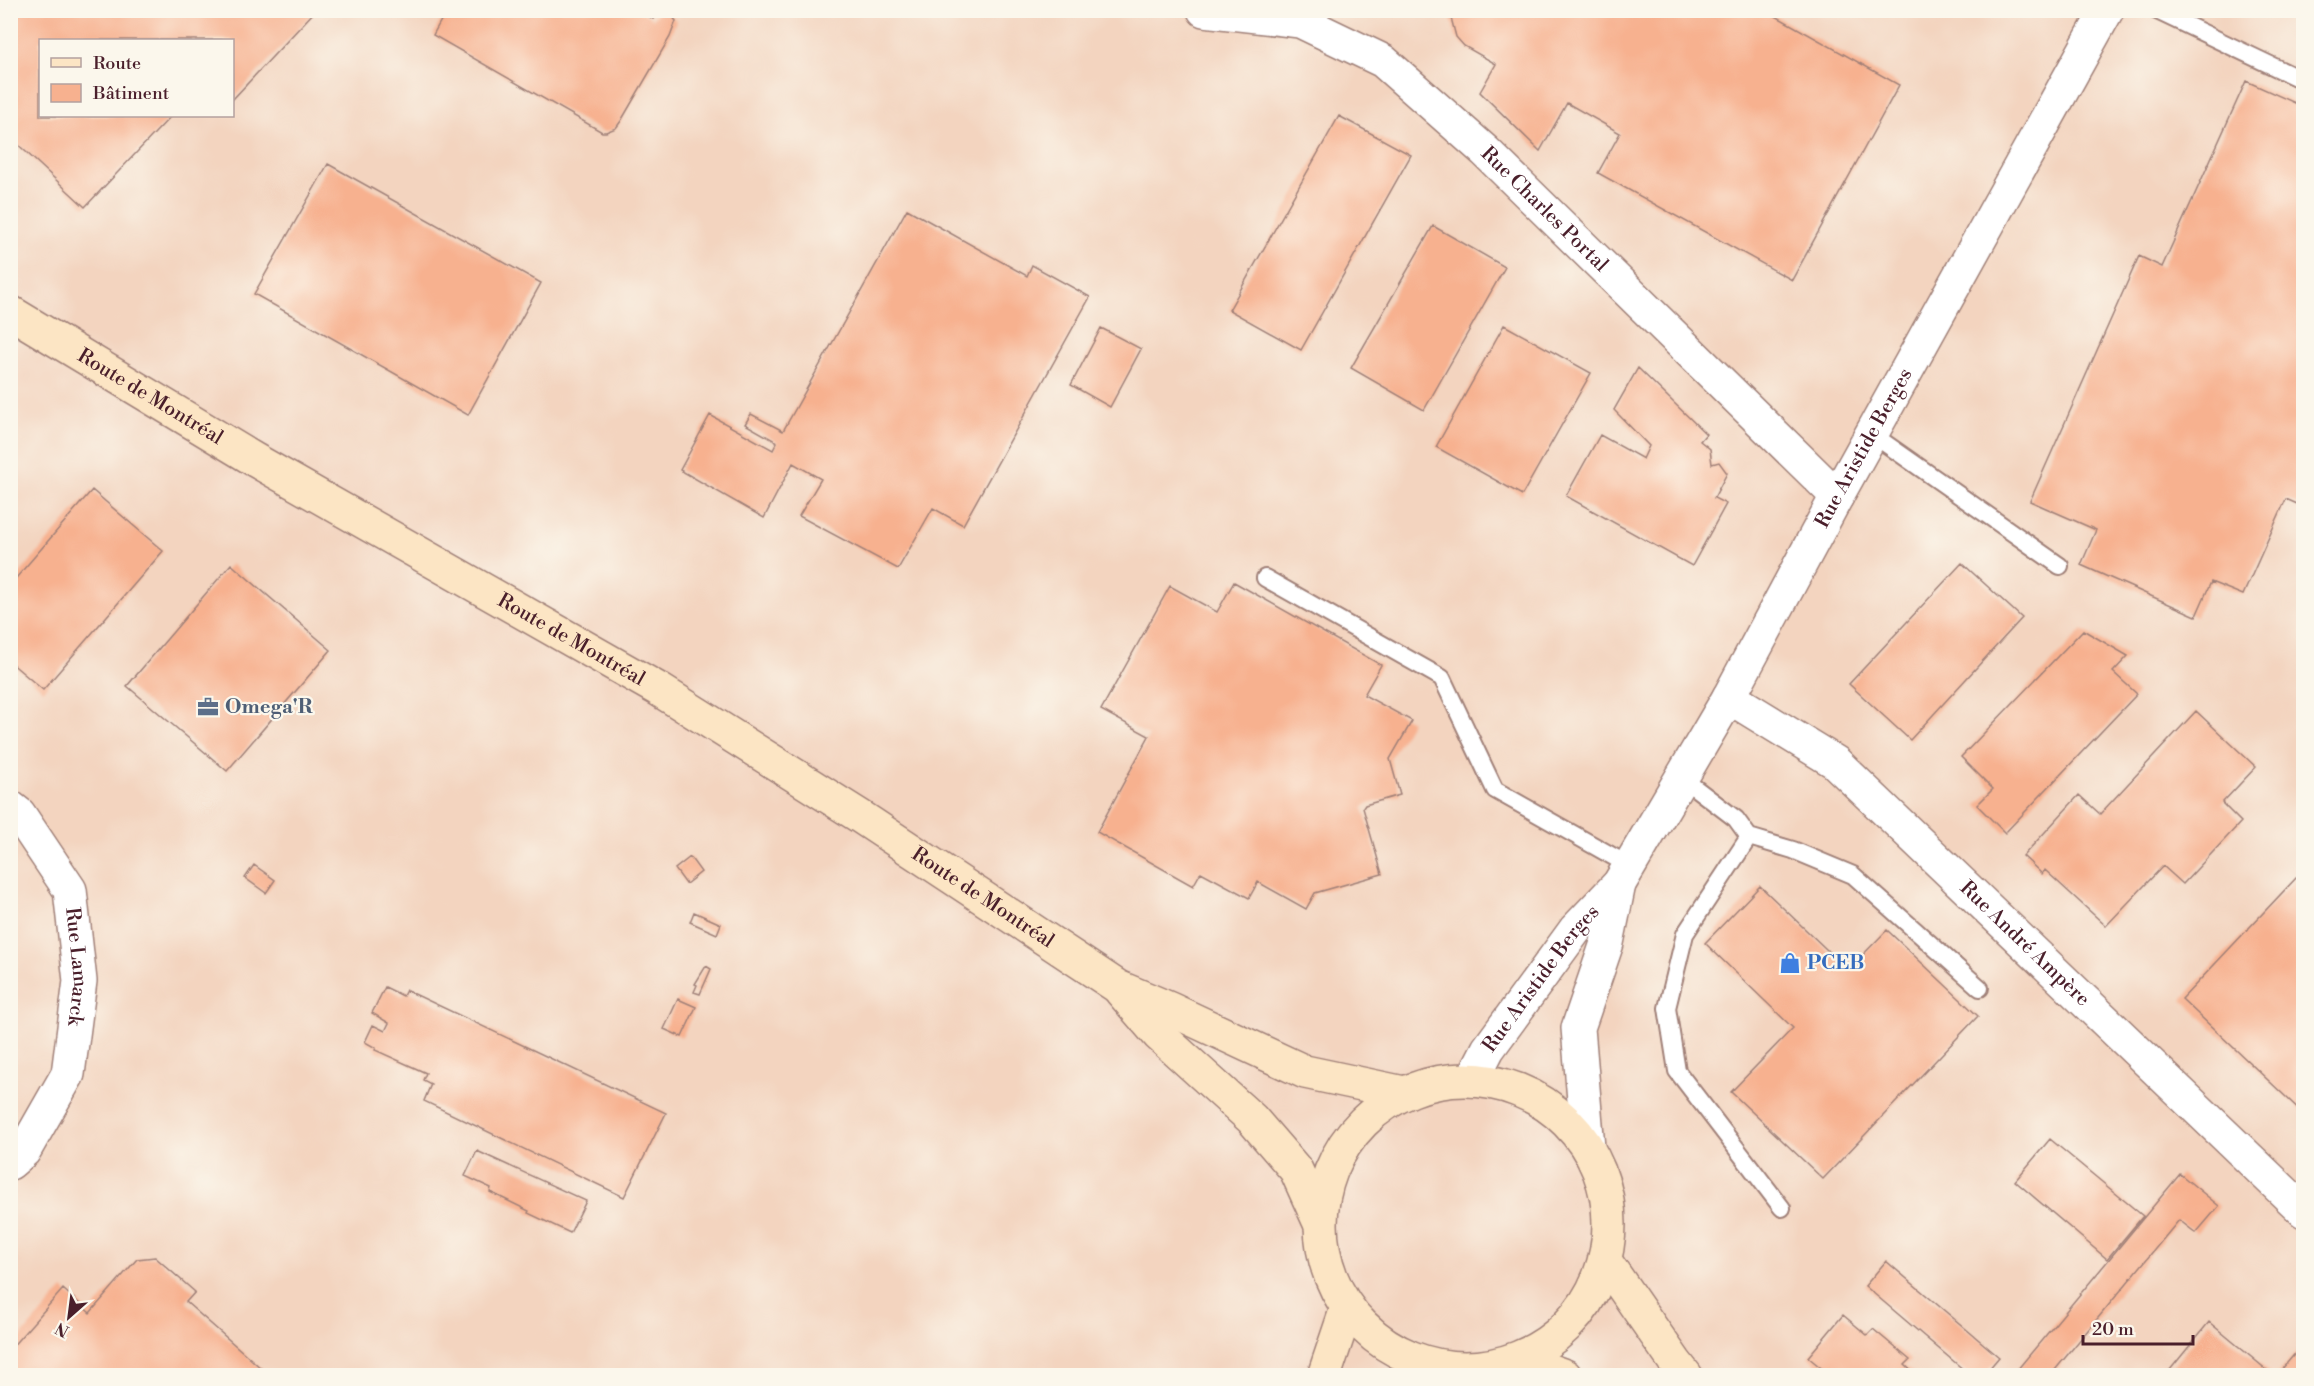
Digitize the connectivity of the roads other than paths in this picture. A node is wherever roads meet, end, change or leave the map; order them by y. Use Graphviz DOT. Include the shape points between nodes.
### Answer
graph roads {
  1 [pos="1203,10"];
  2 [pos="2106,10"];
  3 [pos="2156,10"];
  4 [pos="2304,81"];
  5 [pos="10,312"];
  6 [pos="1872,434"];
  7 [pos="1837,496"];
  8 [pos="2060,566"];
  9 [pos="1265,578"];
  10 [pos="1729,697"];
  11 [pos="1682,778"];
  12 [pos="10,807"];
  13 [pos="1749,837"];
  14 [pos="1625,875"];
  15 [pos="1118,987"];
  16 [pos="1980,988"];
  17 [pos="1472,1080"];
  18 [pos="1404,1093"];
  19 [pos="1588,1148"];
  20 [pos="10,1163"];
  21 [pos="1782,1208"];
  22 [pos="2304,1211"];
  23 [pos="1320,1223"];
  24 [pos="1605,1261"];
  25 [pos="1347,1308"];
  26 [pos="1518,1359"];
  27 [pos="1451,1372"];
  28 [pos="1324,1376"];
  29 [pos="1565,1376"];
  30 [pos="1686,1376"];
  1 -- 7 [label="street, Rue Charles Portal" via="1300,21 1383,61 1485,151"];
  2 -- 6 [label="street, Rue Aristide Berges"];
  3 -- 4 [label="lane"];
  5 -- 15 [label="main road, Route de Montréal" via="255,460 658,689"];
  6 -- 7 [label="street, Rue Aristide Berges"];
  6 -- 8 [label="lane"];
  7 -- 10 [label="street, Rue Aristide Berges"];
  9 -- 14 [label="lane" via="1442,678 1495,790"];
  10 -- 11 [label="street, Rue Aristide Berges"];
  10 -- 22 [label="street, Rue André Ampère" via="1835,762"];
  11 -- 13 [label="lane" via="1736,819"];
  11 -- 14 [label="street, Rue Aristide Berges"];
  12 -- 20 [label="street, Rue Lamarck" via="19,814 70,890 80,981 68,1074 24,1151"];
  13 -- 16 [label="lane" via="1853,875"];
  13 -- 21 [label="lane" via="1685,934 1667,1008 1677,1071"];
  14 -- 17 [label="street, Rue Aristide Berges" via="1575,930 1488,1049"];
  14 -- 19 [label="street, Rue Aristide Berges" via="1578,1028"];
  15 -- 18 [label="main road, Route de Montréal" via="1305,1072"];
  15 -- 23 [label="main road, Route de Montréal" via="1159,1035 1252,1119 1296,1170"];
  17 -- 18 [label="main road" via="1436,1083"];
  17 -- 19 [label="main road" via="1515,1089 1557,1112"];
  18 -- 23 [label="main road" via="1360,1124 1330,1170"];
  19 -- 24 [label="main road" via="1604,1184 1610,1222"];
  23 -- 25 [label="main road" via="1327,1268"];
  24 -- 26 [label="main road" via="1587,1302 1557,1336"];
  24 -- 30 [label="main road"];
  25 -- 27 [label="main road" via="1378,1340 1416,1360"];
  25 -- 28 [label="main road"];
  26 -- 27 [label="main road"];
  26 -- 29 [label="main road"];
}
